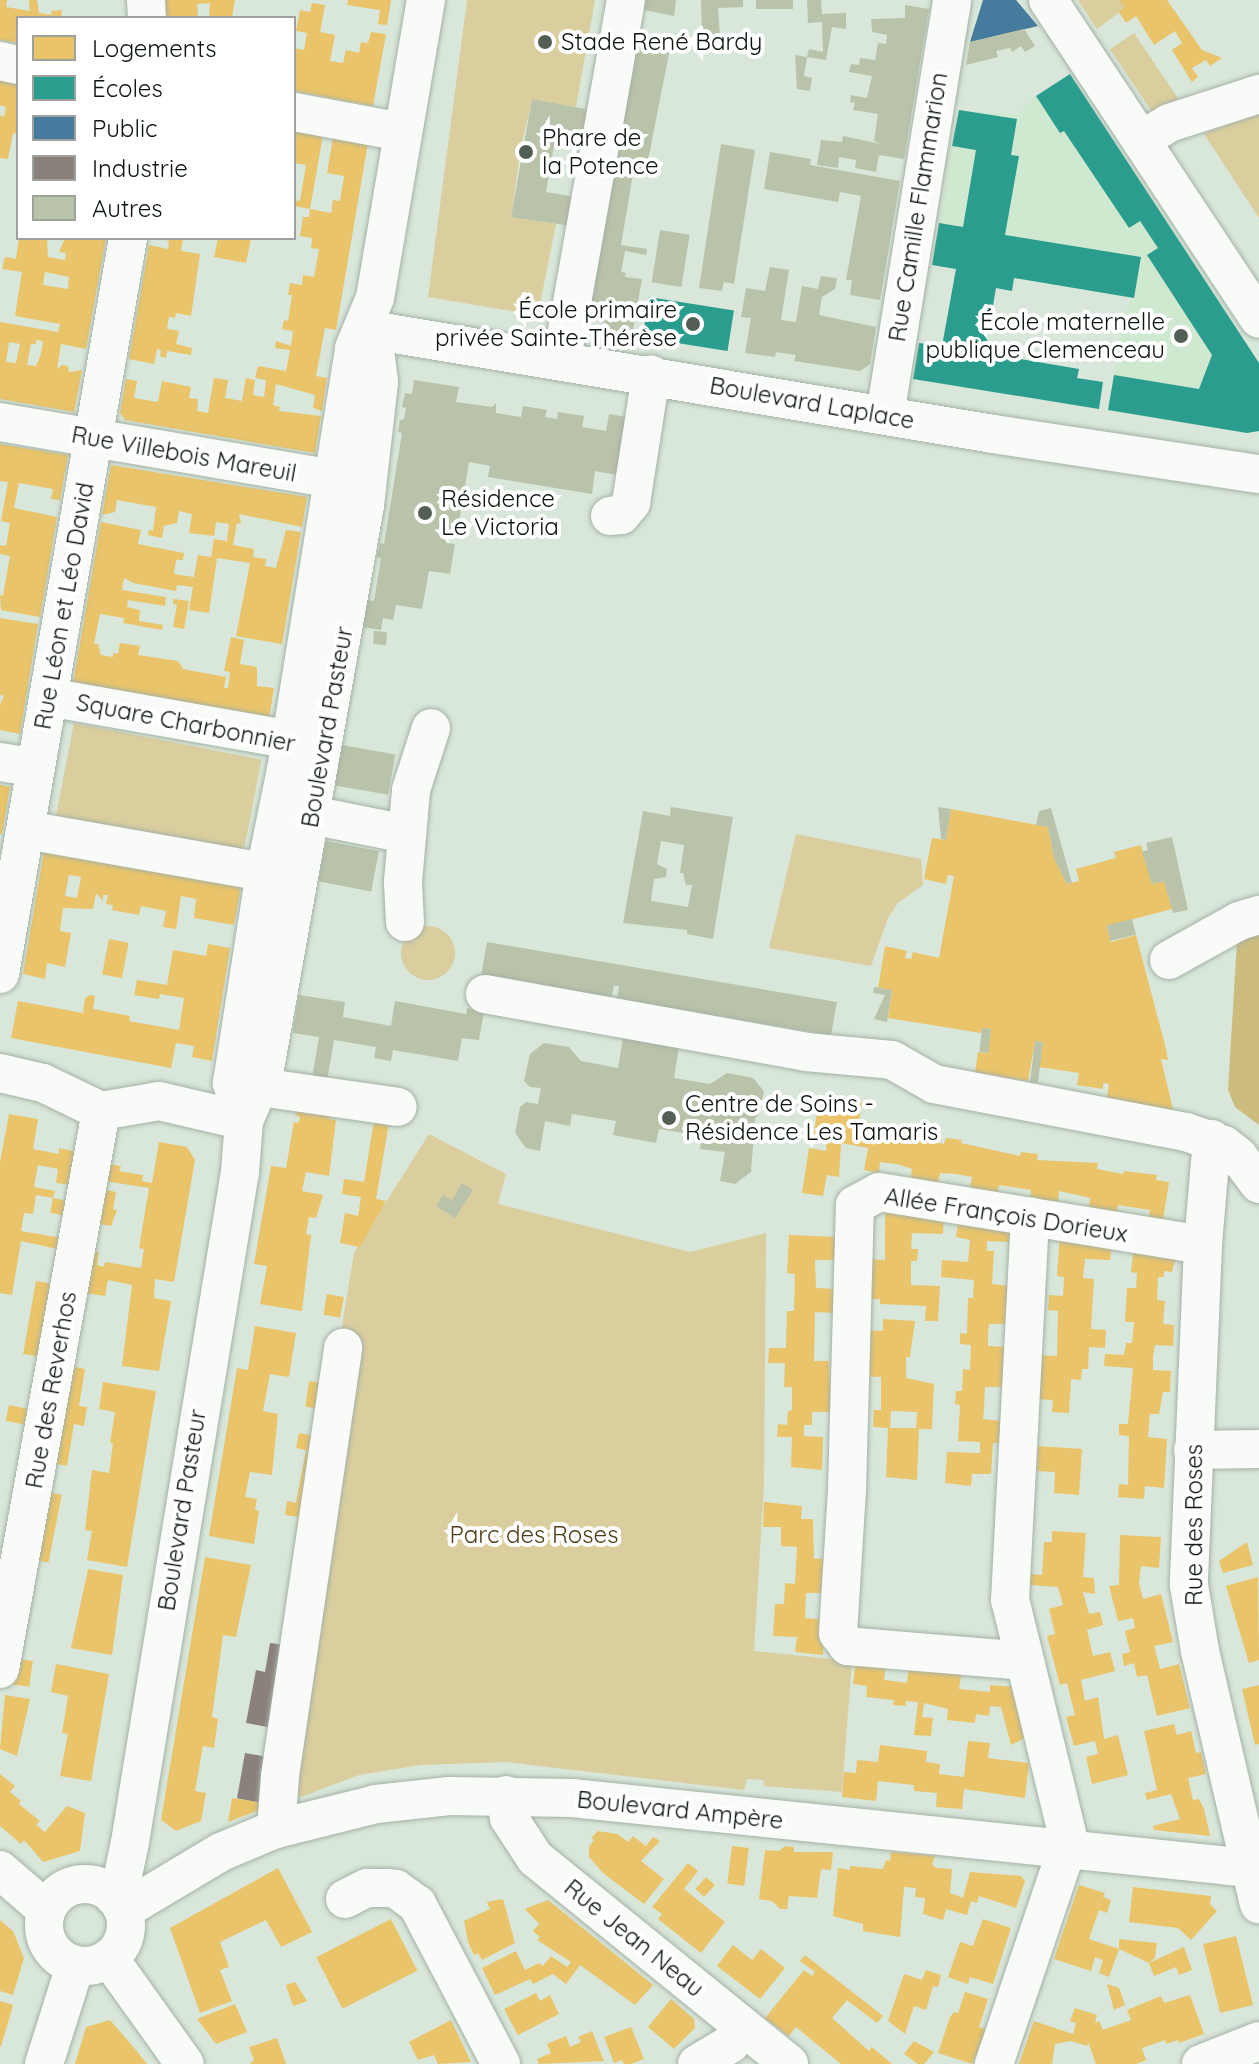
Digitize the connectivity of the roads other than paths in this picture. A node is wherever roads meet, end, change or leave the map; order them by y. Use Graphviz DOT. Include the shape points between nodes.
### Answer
graph roads {
  1 [pos="426,0"];
  2 [pos="626,0"];
  3 [pos="952,0"];
  4 [pos="1048,0"];
  5 [pos="1259,94"];
  6 [pos="296,112"];
  7 [pos="402,132"];
  8 [pos="1141,140"];
  9 [pos="128,240"];
  10 [pos="1259,319"];
  11 [pos="365,329"];
  12 [pos="562,359"];
  13 [pos="651,375"];
  14 [pos="885,415"];
  15 [pos="0,422"];
  16 [pos="95,437"];
  17 [pos="1259,474"];
  18 [pos="351,482"];
  19 [pos="610,516"];
  20 [pos="48,697"];
  21 [pos="431,728"];
  22 [pos="307,745"];
  23 [pos="18,765"];
  24 [pos="308,814"];
  25 [pos="26,830"];
  26 [pos="406,834"];
  27 [pos="265,872"];
  28 [pos="1259,915"];
  29 [pos="405,922"];
  30 [pos="1169,960"];
  31 [pos="0,974"];
  32 [pos="485,994"];
  33 [pos="0,1073"];
  34 [pos="260,1087"];
  35 [pos="398,1107"];
  36 [pos="101,1111"];
  37 [pos="244,1121"];
  38 [pos="1212,1139"];
  39 [pos="1259,1184"];
  40 [pos="1030,1217"];
  41 [pos="1203,1245"];
  42 [pos="343,1348"];
  43 [pos="1259,1449"];
  44 [pos="1193,1450"];
  45 [pos="1025,1661"];
  46 [pos="0,1669"];
  47 [pos="506,1795"];
  48 [pos="276,1829"];
  49 [pos="130,1842"];
  50 [pos="1065,1849"];
  51 [pos="1254,1868"];
  52 [pos="0,1870"];
  53 [pos="189,1870"];
  54 [pos="345,1899"];
  55 [pos="118,1901"];
  56 [pos="1259,1904"];
  57 [pos="48,1906"];
  58 [pos="92,1962"];
  59 [pos="744,2028"];
  60 [pos="1259,2041"];
  61 [pos="44,2064"];
  62 [pos="185,2064"];
  63 [pos="501,2064"];
  64 [pos="697,2064"];
  65 [pos="789,2064"];
  66 [pos="994,2064"];
  67 [pos="1201,2064"];
  1 -- 7 [label="street, Boulevard Pasteur"];
  2 -- 12 [label="street"];
  3 -- 14 [label="street, Rue Camille Flammarion"];
  4 -- 8 [label="street"];
  5 -- 8 [label="street" via="1179,119"];
  6 -- 7 [label="street"];
  7 -- 11 [label="street, Boulevard Pasteur" via="375,298"];
  8 -- 10 [label="street"];
  9 -- 16 [label="street, Rue Léon et Léo David"];
  11 -- 12 [label="street, Boulevard Laplace"];
  11 -- 18 [label="street, Boulevard Pasteur" via="354,348"];
  12 -- 13 [label="street, Boulevard Laplace"];
  13 -- 14 [label="street, Boulevard Laplace"];
  13 -- 19 [label="street" via="631,503 621,515"];
  14 -- 17 [label="street, Boulevard Laplace"];
  15 -- 16 [label="street, Rue Villebois Mareuil"];
  16 -- 18 [label="street, Rue Villebois Mareuil"];
  16 -- 20 [label="street, Rue Léon et Léo David"];
  18 -- 22 [label="street, Boulevard Pasteur"];
  20 -- 22 [label="street, Square Charbonnier"];
  20 -- 23 [label="street, Rue Léon et Léo David"];
  21 -- 26 [label="street" via="411,790"];
  22 -- 24 [label="street, Boulevard Pasteur"];
  23 -- 25 [label="street, Rue Léon et Léo David"];
  24 -- 26 [label="street"];
  24 -- 27 [label="street, Boulevard Pasteur"];
  24 -- 34 [label="street, Boulevard Pasteur"];
  25 -- 27 [label="street"];
  25 -- 31 [label="street, Rue Léon et Léo David"];
  26 -- 29 [label="street"];
  27 -- 37 [label="street, Boulevard Pasteur" via="232,1083"];
  28 -- 30 [label="street"];
  32 -- 38 [label="street" via="806,1052 892,1060 934,1084"];
  33 -- 36 [label="street" via="43,1083"];
  34 -- 35 [label="street"];
  34 -- 37 [label="street, Boulevard Pasteur"];
  36 -- 37 [label="street" via="159,1101"];
  36 -- 46 [label="street, Rue des Reverhos"];
  37 -- 49 [label="street, Boulevard Pasteur" via="240,1172"];
  38 -- 39 [label="street" via="1238,1156"];
  38 -- 41 [label="street, Rue des Roses"];
  40 -- 41 [label="street, Allée François Dorieux"];
  40 -- 45 [label="street" via="1010,1600"];
  40 -- 45 [label="street, Allée François Dorieux" via="879,1192 855,1205 838,1633 848,1646"];
  41 -- 44 [label="street, Rue des Roses"];
  42 -- 48 [label="street"];
  43 -- 44 [label="street"];
  44 -- 51 [label="street, Rue des Roses" via="1189,1585 1200,1651"];
  45 -- 50 [label="street" via="1066,1822"];
  47 -- 48 [label="street, Boulevard Ampère" via="389,1802"];
  47 -- 50 [label="street, Boulevard Ampère"];
  47 -- 59 [label="street, Rue Jean Neau" via="509,1818 535,1858"];
  48 -- 53 [label="street, Boulevard Ampère"];
  49 -- 53 [label="street" via="159,1865"];
  49 -- 55 [label="street, Boulevard Pasteur"];
  50 -- 51 [label="street, Boulevard Ampère"];
  50 -- 66 [label="street"];
  51 -- 56 [label="street, Rue des Roses"];
  52 -- 57 [label="street"];
  53 -- 55 [label="street, Boulevard Ampère" via="134,1904"];
  54 -- 63 [label="street" via="367,1888 387,1888 417,1904"];
  55 -- 57 [label="street" via="95,1885 84,1884 63,1890"];
  55 -- 58 [label="street" via="125,1930 120,1946"];
  57 -- 58 [label="street" via="48,1944 64,1961"];
  58 -- 61 [label="street"];
  58 -- 62 [label="street"];
  59 -- 64 [label="street" via="730,2044"];
  59 -- 65 [label="street, Rue Jean Neau"];
  60 -- 67 [label="street"];
}
